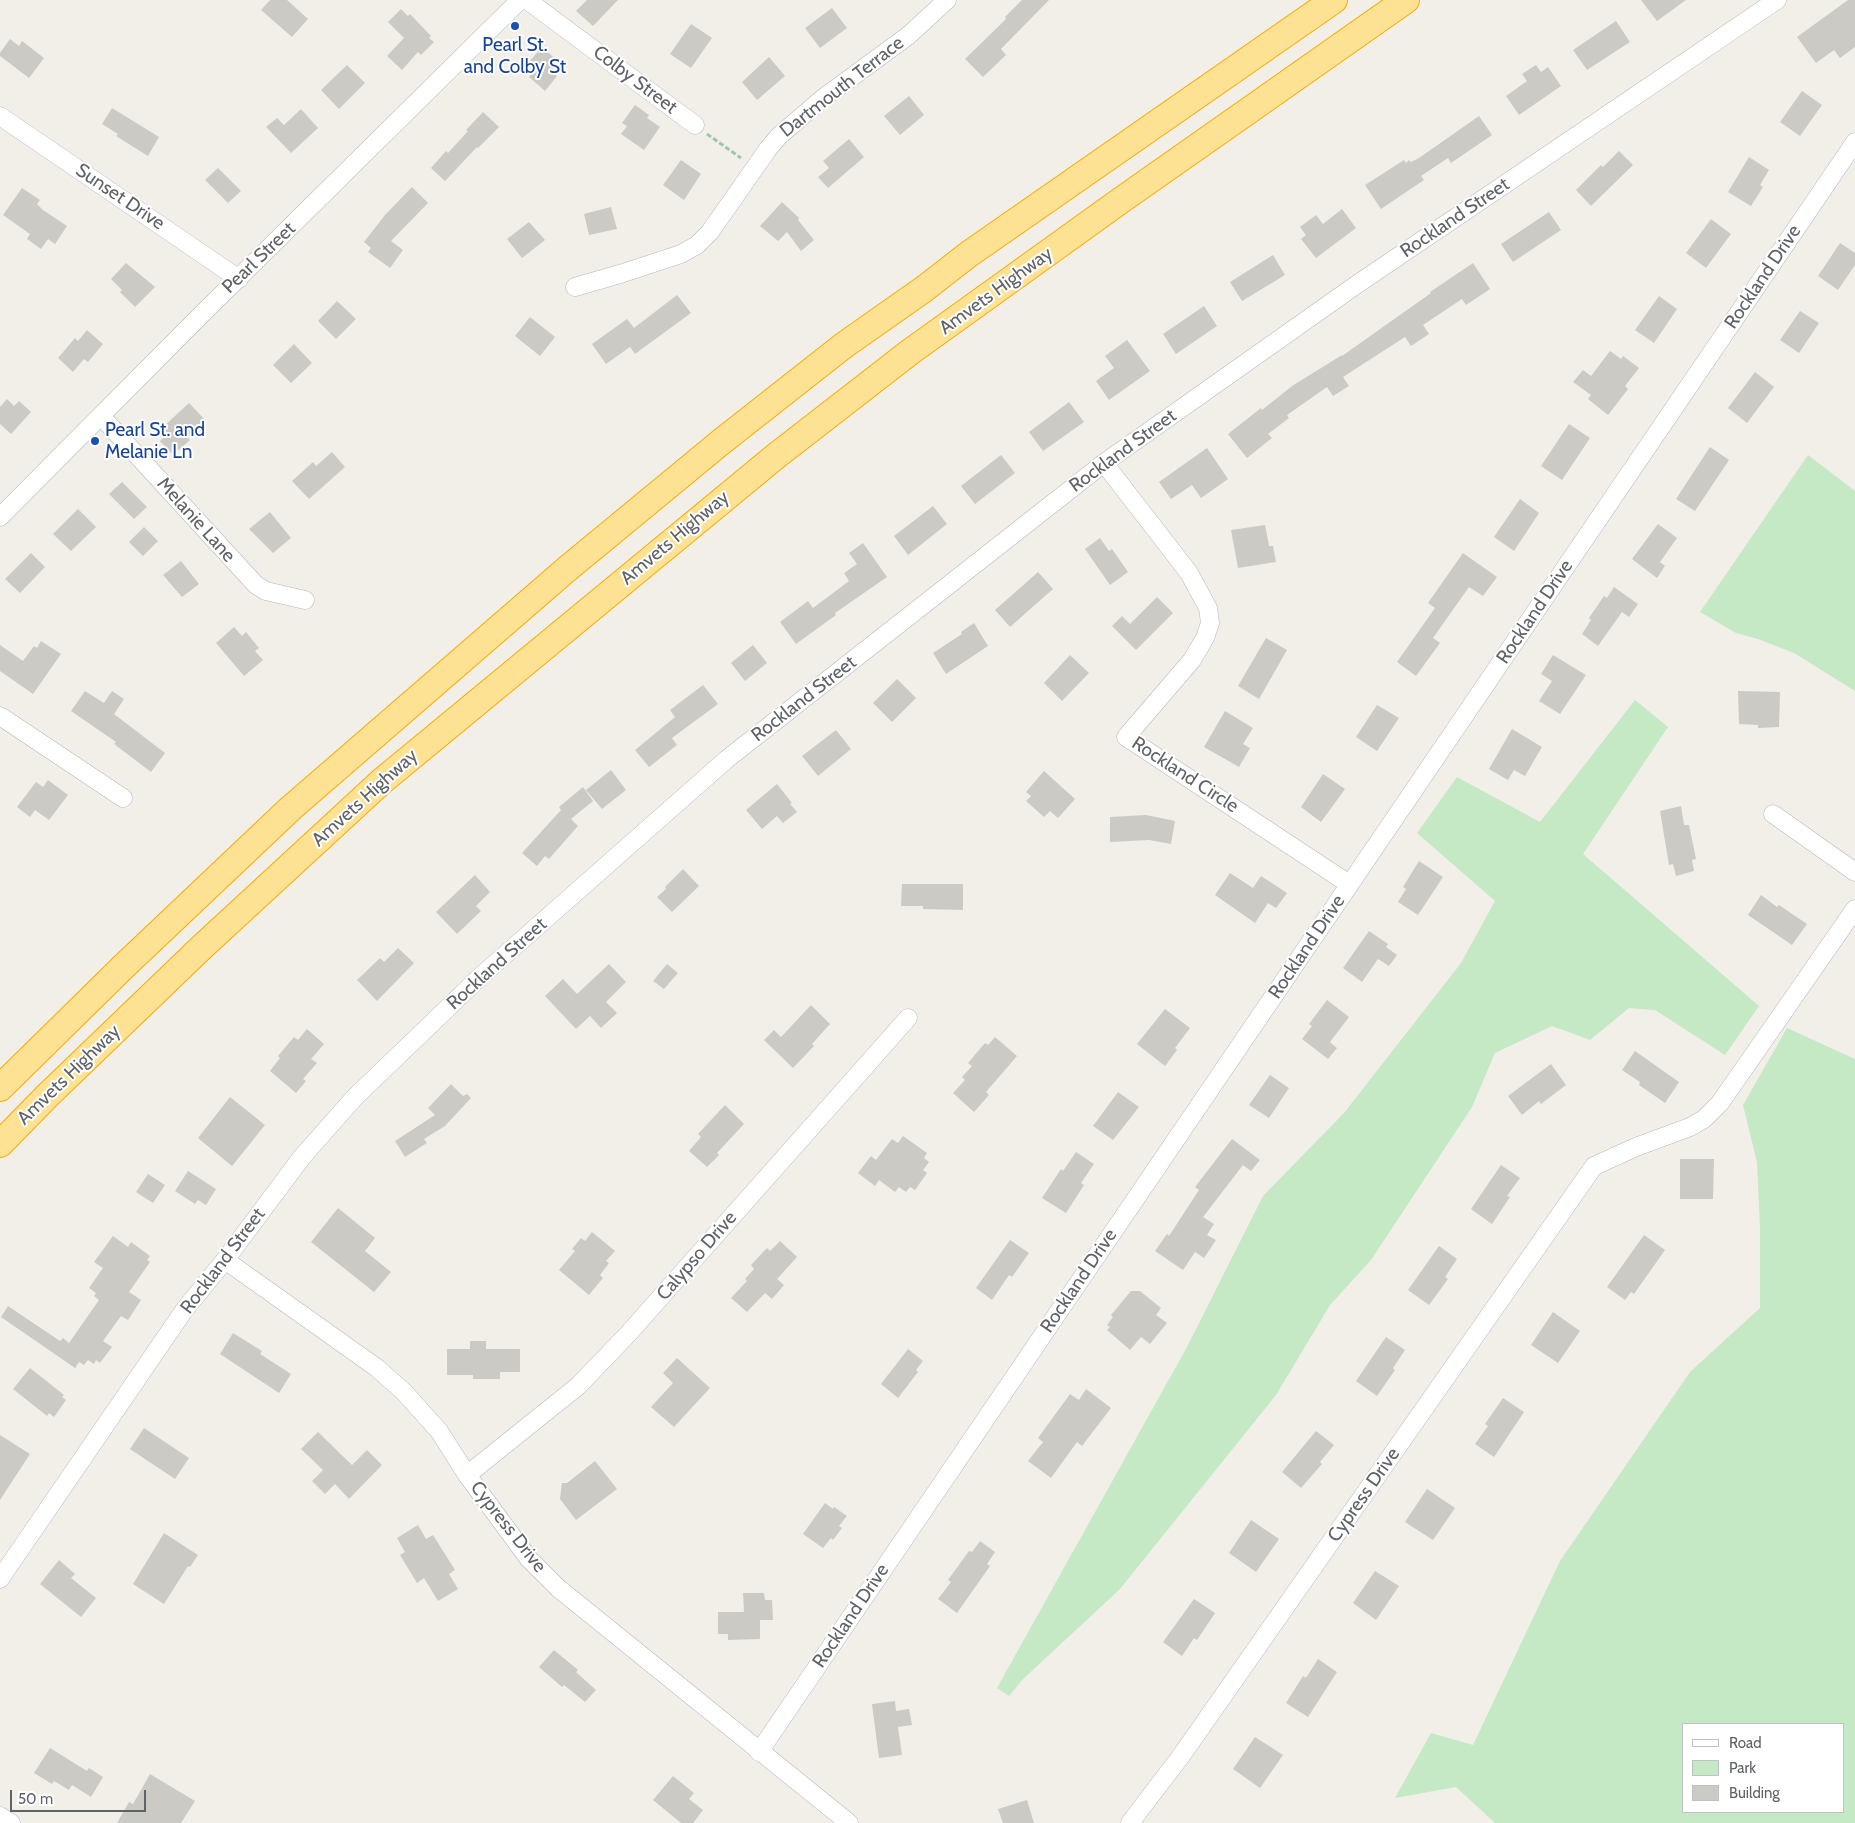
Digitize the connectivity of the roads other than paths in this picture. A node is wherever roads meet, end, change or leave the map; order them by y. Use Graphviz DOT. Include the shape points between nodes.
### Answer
graph roads {
  1 [pos="520,0"];
  2 [pos="527,0"];
  3 [pos="947,0"];
  4 [pos="1334,0"];
  5 [pos="1406,0"];
  6 [pos="1777,0"];
  7 [pos="0,116"];
  8 [pos="695,125"];
  9 [pos="1855,142"];
  10 [pos="239,279"];
  11 [pos="575,286"];
  12 [pos="101,416"];
  13 [pos="1104,463"];
  14 [pos="0,517"];
  15 [pos="305,600"];
  16 [pos="0,716"];
  17 [pos="123,798"];
  18 [pos="1773,814"];
  19 [pos="1855,872"];
  20 [pos="1350,884"];
  21 [pos="1855,909"];
  22 [pos="908,1018"];
  23 [pos="0,1088"];
  24 [pos="0,1144"];
  25 [pos="225,1260"];
  26 [pos="467,1475"];
  27 [pos="0,1579"];
  28 [pos="759,1752"];
  29 [pos="0,1816"];
  30 [pos="11,1823"];
  31 [pos="849,1823"];
  32 [pos="1130,1823"];
  1 -- 10 [label="street, Pearl Street"];
  2 -- 8 [label="street, Colby Street"];
  3 -- 11 [label="street, Dartmouth Terrace" via="909,35 830,93 780,136 710,232 694,247 629,272"];
  4 -- 23 [label="highway, Amvets Highway" via="969,254 843,346 713,449 559,575 291,808"];
  5 -- 24 [label="highway, Amvets Highway" via="910,352 776,456 382,781 202,947"];
  6 -- 13 [label="street, Rockland Street" via="1364,280"];
  7 -- 10 [label="street, Sunset Drive"];
  9 -- 20 [label="street, Rockland Drive"];
  10 -- 12 [label="street, Pearl Street"];
  12 -- 14 [label="street, Pearl Street"];
  12 -- 15 [label="street, Melanie Lane" via="256,585 266,592"];
  13 -- 20 [label="street, Rockland Circle" via="1189,574 1208,608 1210,623 1192,660 1126,737"];
  13 -- 25 [label="street, Rockland Street" via="727,759 481,976 355,1096 302,1157"];
  16 -- 17 [label="street"];
  18 -- 19 [label="street"];
  20 -- 28 [label="street, Rockland Drive"];
  21 -- 32 [label="street, Cypress Drive" via="1720,1104 1690,1127 1594,1166 1181,1756"];
  22 -- 26 [label="street, Calypso Drive" via="610,1353 578,1386"];
  25 -- 26 [label="street, Cypress Drive" via="377,1368 424,1413"];
  25 -- 27 [label="street, Rockland Street" via="185,1309"];
  26 -- 28 [label="street, Cypress Drive" via="529,1559 558,1588"];
  28 -- 31 [label="street, Cypress Drive"];
  29 -- 30 [label="street"];
}
